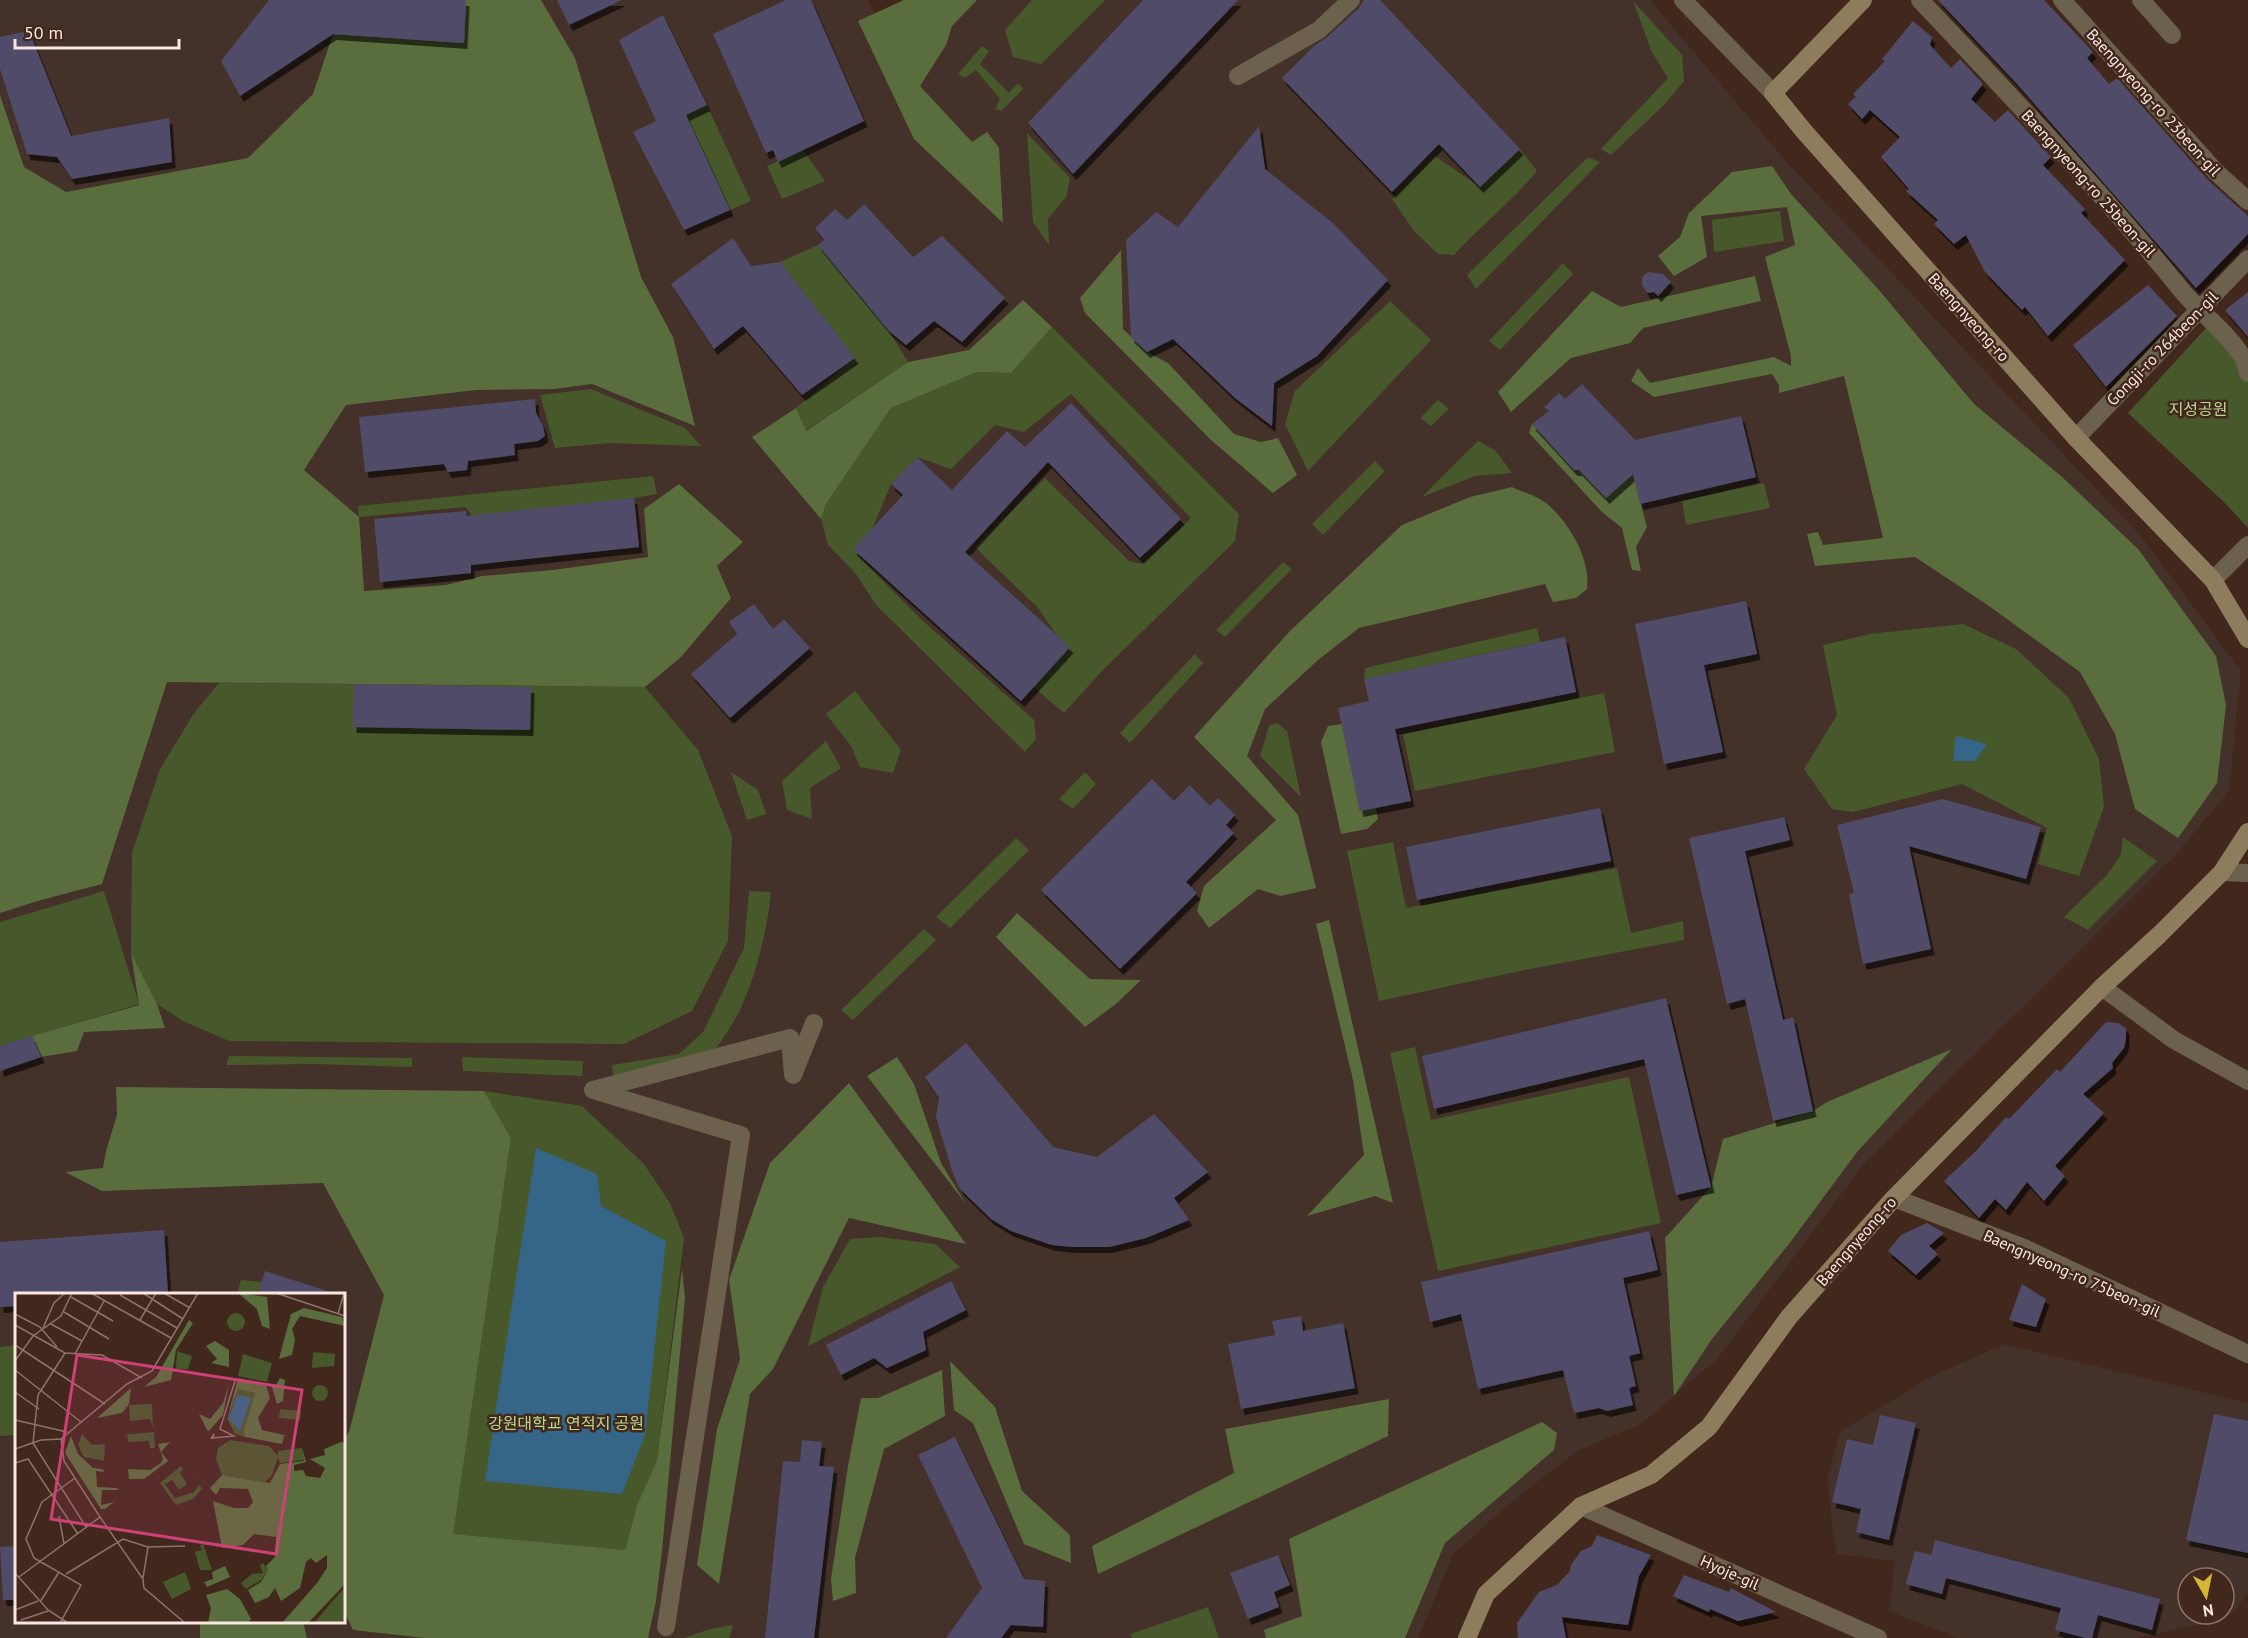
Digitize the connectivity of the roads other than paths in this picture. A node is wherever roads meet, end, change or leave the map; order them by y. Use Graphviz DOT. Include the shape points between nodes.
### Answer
graph roads {
  1 [pos="1352,0"];
  2 [pos="1683,0"];
  3 [pos="1863,0"];
  4 [pos="1920,0"];
  5 [pos="2062,0"];
  6 [pos="2141,0"];
  7 [pos="2172,35"];
  8 [pos="1238,76"];
  9 [pos="1773,93"];
  10 [pos="2248,201"];
  11 [pos="2248,259"];
  12 [pos="2199,311"];
  13 [pos="2248,373"];
  14 [pos="2076,438"];
  15 [pos="2248,545"];
  16 [pos="2213,580"];
  17 [pos="2248,639"];
  18 [pos="2248,832"];
  19 [pos="2222,872"];
  20 [pos="2248,873"];
  21 [pos="2102,987"];
  22 [pos="814,1023"];
  23 [pos="2248,1081"];
  24 [pos="1894,1198"];
  25 [pos="2248,1354"];
  26 [pos="1581,1506"];
  27 [pos="666,1627"];
  28 [pos="1467,1638"];
  29 [pos="1878,1638"];
  1 -- 8 [label="street" via="1319,30"];
  2 -- 9 [label="street"];
  3 -- 9 [label="street"];
  4 -- 12 [label="street, Baengnyeong-ro 25beon-gil" via="2038,124"];
  5 -- 10 [label="street, Baengnyeong-ro 23beon-gil" via="2216,172"];
  6 -- 7 [label="street"];
  9 -- 14 [label="street, Baengnyeong-ro"];
  11 -- 12 [label="street, Gongji-ro 264beon-gil"];
  12 -- 13 [label="street, Baengnyeong-ro 25beon-gil" via="2209,317 2243,357"];
  12 -- 14 [label="street, Gongji-ro 264beon-gil"];
  14 -- 16 [label="street, Baengnyeong-ro"];
  15 -- 16 [label="street"];
  16 -- 17 [label="street, Baengnyeong-ro"];
  18 -- 19 [label="street, Baengnyeong-ro"];
  19 -- 20 [label="street"];
  19 -- 21 [label="street, Baengnyeong-ro"];
  21 -- 23 [label="street" via="2174,1040"];
  21 -- 24 [label="street, Baengnyeong-ro"];
  22 -- 27 [label="street" via="793,1075 790,1038 592,1090 741,1135"];
  24 -- 25 [label="street, Baengnyeong-ro 75beon-gil" via="2024,1248"];
  24 -- 26 [label="street, Baengnyeong-ro" via="1790,1317 1709,1427 1651,1475"];
  26 -- 28 [label="street, Baengnyeong-ro" via="1486,1594"];
  26 -- 29 [label="street, Hyoje-gil"];
}
